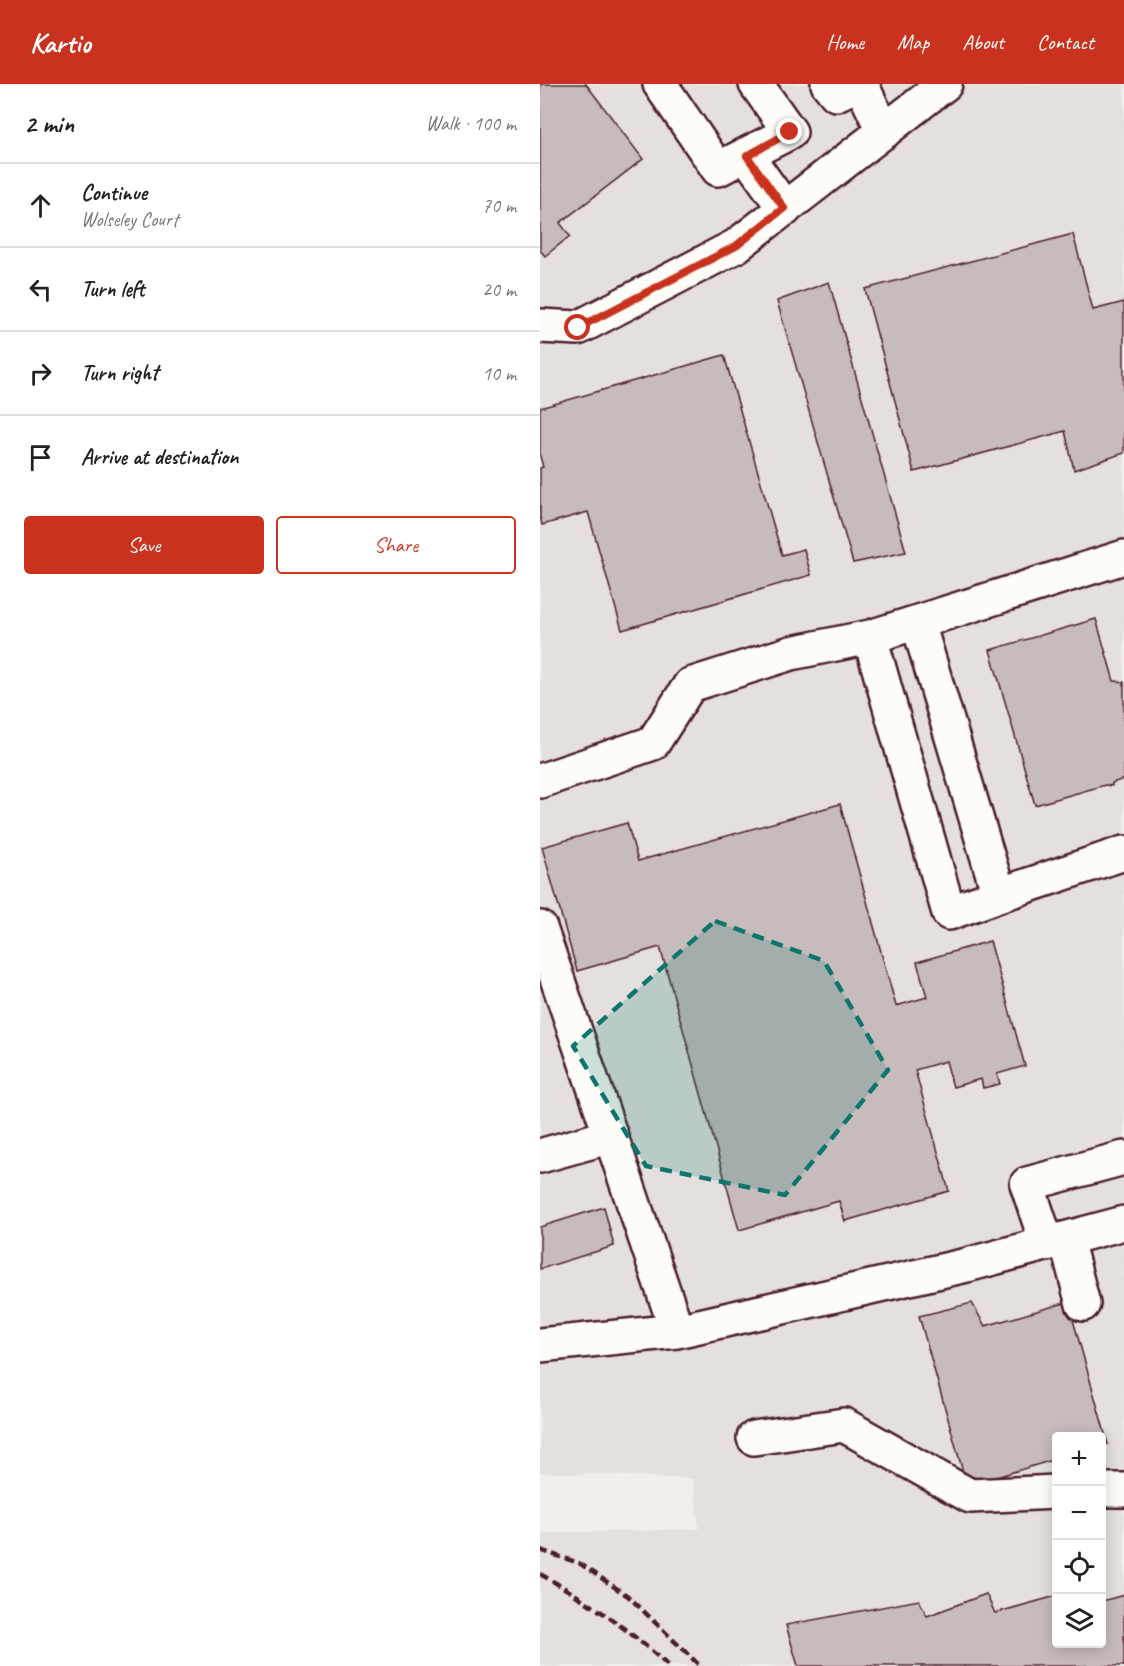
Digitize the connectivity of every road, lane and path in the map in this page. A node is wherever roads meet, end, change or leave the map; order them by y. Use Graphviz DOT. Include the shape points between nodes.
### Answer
graph roads {
  1 [pos="660,84"];
  2 [pos="756,84"];
  3 [pos="828,84"];
  4 [pos="859,84"];
  5 [pos="945,84"];
  6 [pos="884,132"];
  7 [pos="747,156"];
  8 [pos="784,208"];
  9 [pos="540,325"];
  10 [pos="1124,557"];
  11 [pos="918,623"];
  12 [pos="870,637"];
  13 [pos="540,781"];
  14 [pos="1124,853"];
  15 [pos="999,895"];
  16 [pos="540,928"];
  17 [pos="611,1136"];
  18 [pos="540,1156"];
  19 [pos="1124,1158"];
  20 [pos="1124,1223"];
  21 [pos="1056,1241"];
  22 [pos="1083,1305"];
  23 [pos="677,1331"];
  24 [pos="540,1345"];
  25 [pos="754,1438"];
  26 [pos="1124,1490"];
  27 [pos="1106,1491"];
  28 [pos="1052,1492"];
  1 -- 7 [label="street" via="718,169"];
  2 -- 7 [label="street" via="790,132"];
  3 -- 4 [label="street" via="836,94"];
  4 -- 6 [label="street"];
  5 -- 6 [label="street"];
  6 -- 8 [label="street"];
  7 -- 8 [label="street"];
  8 -- 9 [label="street" via="736,246 578,328"];
  10 -- 11 [label="street"];
  11 -- 12 [label="street"];
  11 -- 15 [label="street"];
  12 -- 13 [label="street" via="791,653 690,685 653,743"];
  12 -- 15 [label="street" via="949,913"];
  14 -- 15 [label="street"];
  16 -- 17 [label="street"];
  17 -- 18 [label="street"];
  17 -- 23 [label="street"];
  19 -- 21 [label="street" via="1027,1184"];
  20 -- 21 [label="street"];
  21 -- 22 [label="street"];
  21 -- 23 [label="street"];
  23 -- 24 [label="street"];
  25 -- 28 [label="street" via="844,1425 970,1496"];
  26 -- 27 [label="street"];
}
